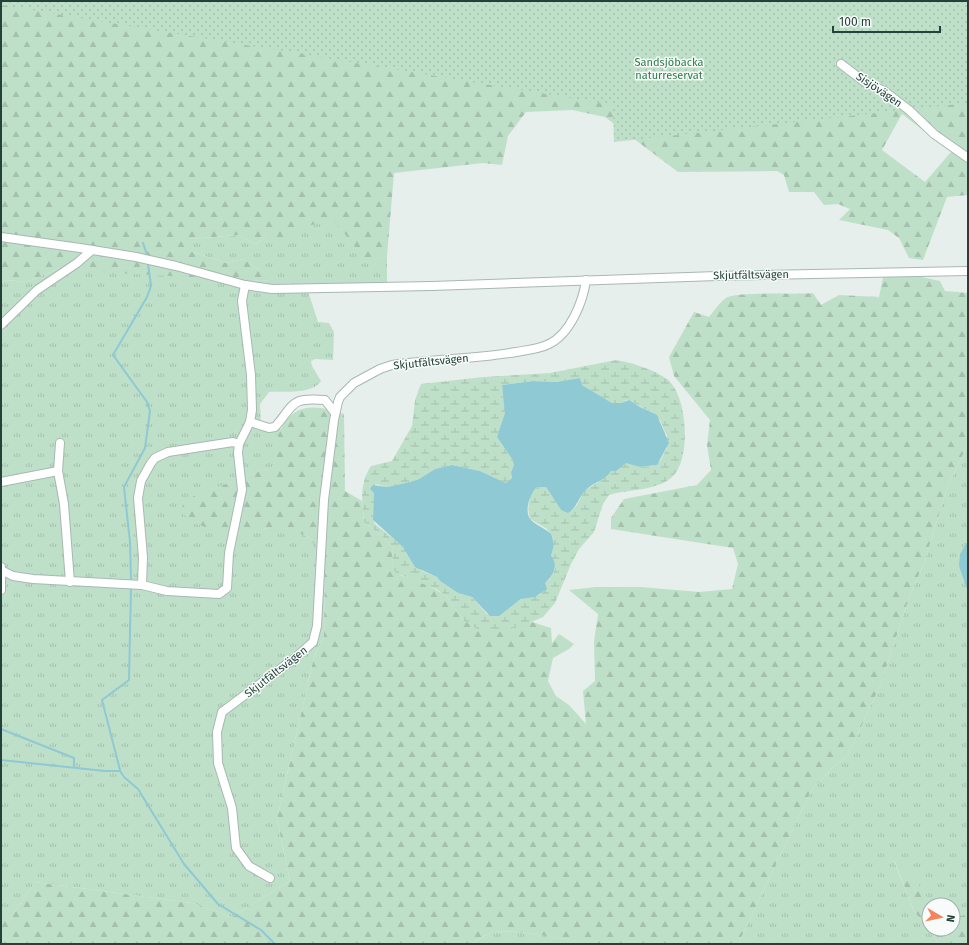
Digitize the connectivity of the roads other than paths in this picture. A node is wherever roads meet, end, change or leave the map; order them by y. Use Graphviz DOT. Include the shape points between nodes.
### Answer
graph roads {
  1 [pos="841,64"];
  2 [pos="968,158"];
  3 [pos="1,238"];
  4 [pos="92,250"];
  5 [pos="968,271"];
  6 [pos="586,280"];
  7 [pos="245,285"];
  8 [pos="1,325"];
  9 [pos="335,413"];
  10 [pos="250,422"];
  11 [pos="60,443"];
  12 [pos="239,444"];
  13 [pos="58,471"];
  14 [pos="1,482"];
  15 [pos="1,569"];
  16 [pos="70,582"];
  17 [pos="142,585"];
  18 [pos="1,590"];
  19 [pos="270,878"];
  1 -- 2 [label="street, Sisjövägen" via="866,83 884,91 934,134"];
  3 -- 4 [label="street"];
  4 -- 7 [label="street" via="176,266"];
  4 -- 8 [label="street" via="37,290"];
  5 -- 6 [label="street, Skjutfältsvägen"];
  6 -- 7 [label="street" via="285,289"];
  6 -- 9 [label="street, Skjutfältsvägen" via="579,305 568,326 550,344 507,354 392,365 348,387 340,397"];
  7 -- 10 [label="street" via="242,301 251,375"];
  9 -- 10 [label="street" via="325,400 299,400 293,403 275,428"];
  9 -- 19 [label="street, Skjutfältsvägen" via="324,500 317,626 313,642 222,712 218,726 218,763 232,808 236,848 249,866"];
  10 -- 12 [label="street"];
  11 -- 13 [label="street"];
  12 -- 17 [label="street" via="233,442 168,452 155,458 151,463 141,481 138,498 143,557"];
  12 -- 17 [label="street" via="242,490 229,553 227,588 218,594 167,591"];
  13 -- 14 [label="street"];
  13 -- 16 [label="street" via="64,504"];
  15 -- 16 [label="street" via="13,576"];
  15 -- 18 [label="street"];
  16 -- 17 [label="street"];
}
